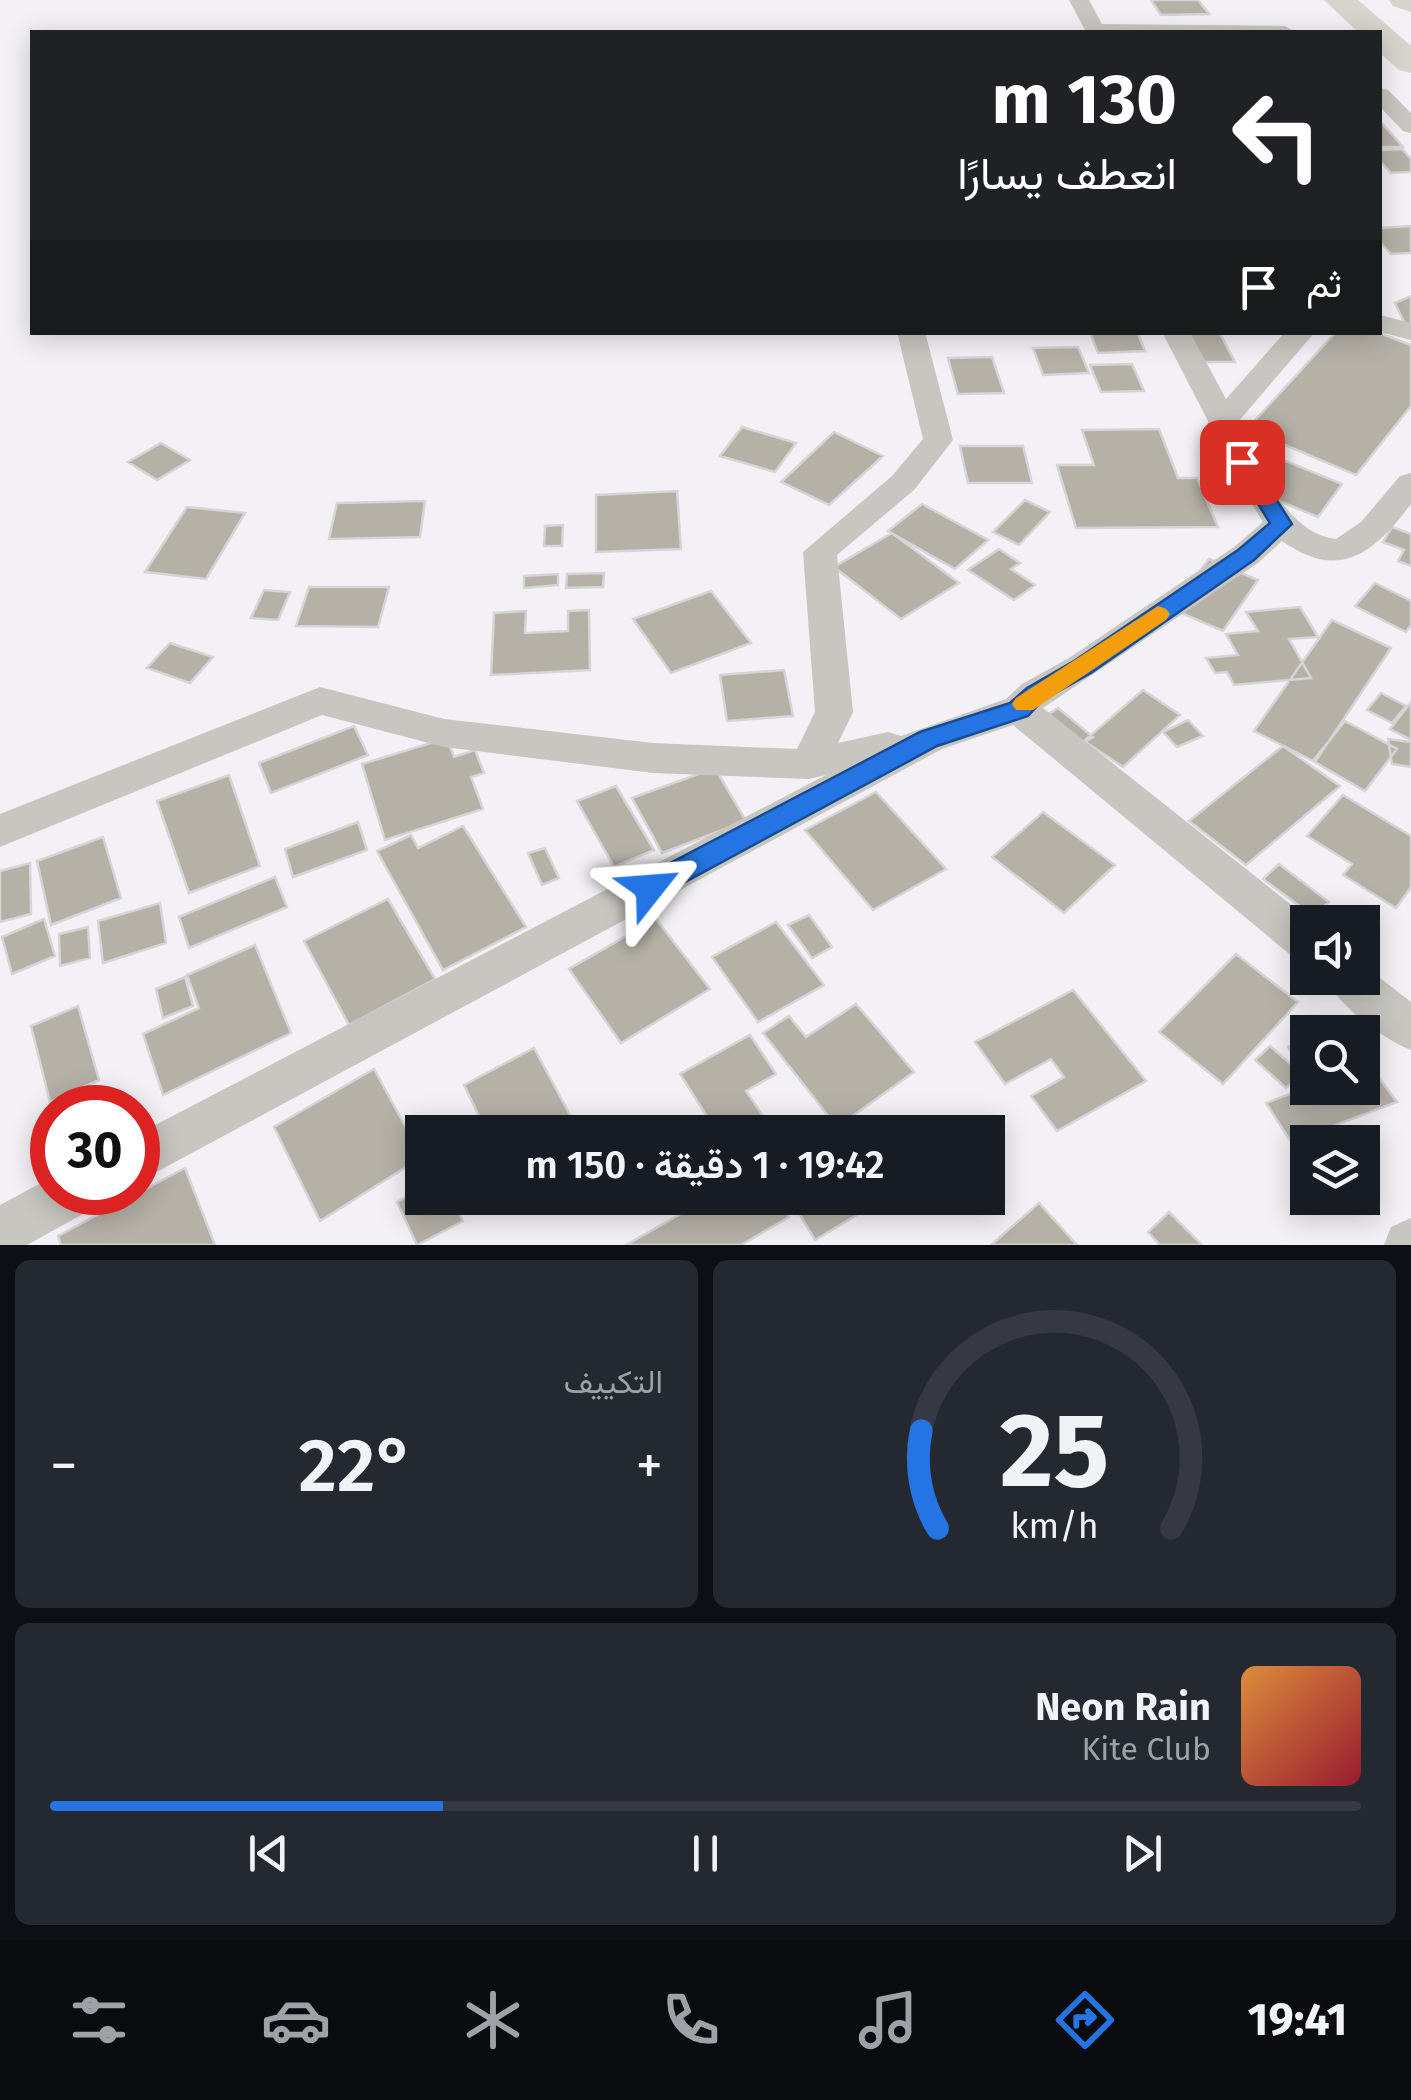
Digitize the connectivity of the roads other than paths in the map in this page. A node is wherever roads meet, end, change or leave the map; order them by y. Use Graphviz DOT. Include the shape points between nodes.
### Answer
graph roads {
  1 [pos="1340,0"];
  2 [pos="1393,0"];
  3 [pos="1404,0"];
  4 [pos="1083,1"];
  5 [pos="1411,3"];
  6 [pos="1411,15"];
  7 [pos="1095,30"];
  8 [pos="1374,30"];
  9 [pos="1382,38"];
  10 [pos="1411,63"];
  11 [pos="1382,97"];
  12 [pos="1411,126"];
  13 [pos="1382,325"];
  14 [pos="1411,332"];
  15 [pos="912,335"];
  16 [pos="1178,335"];
  17 [pos="1298,335"];
  18 [pos="1223,420"];
  19 [pos="1411,482"];
  20 [pos="1281,524"];
  21 [pos="1019,709"];
  22 [pos="928,739"];
  23 [pos="809,764"];
  24 [pos="0,830"];
  25 [pos="1290,929"];
  26 [pos="1369,995"];
  27 [pos="1411,1028"];
  28 [pos="160,1147"];
  29 [pos="32,1215"];
  30 [pos="0,1232"];
  1 -- 8 [label="highway"];
  2 -- 6 [label="highway"];
  3 -- 5 [label="highway"];
  4 -- 7 [label="street"];
  9 -- 10 [label="highway"];
  11 -- 12 [label="street"];
  13 -- 14 [label="street"];
  15 -- 23 [label="street" via="938,440 902,483 820,552 834,712"];
  16 -- 18 [label="street"];
  17 -- 18 [label="street"];
  18 -- 20 [label="street" via="1222,430"];
  19 -- 20 [label="street" via="1356,545 1341,551 1321,549"];
  20 -- 21 [label="street" via="1246,555"];
  21 -- 22 [label="street"];
  21 -- 25 [label="street"];
  22 -- 23 [label="street"];
  22 -- 28 [label="street"];
  23 -- 24 [label="street" via="546,748 444,733 320,701"];
  26 -- 27 [label="street"];
  29 -- 30 [label="street"];
}
